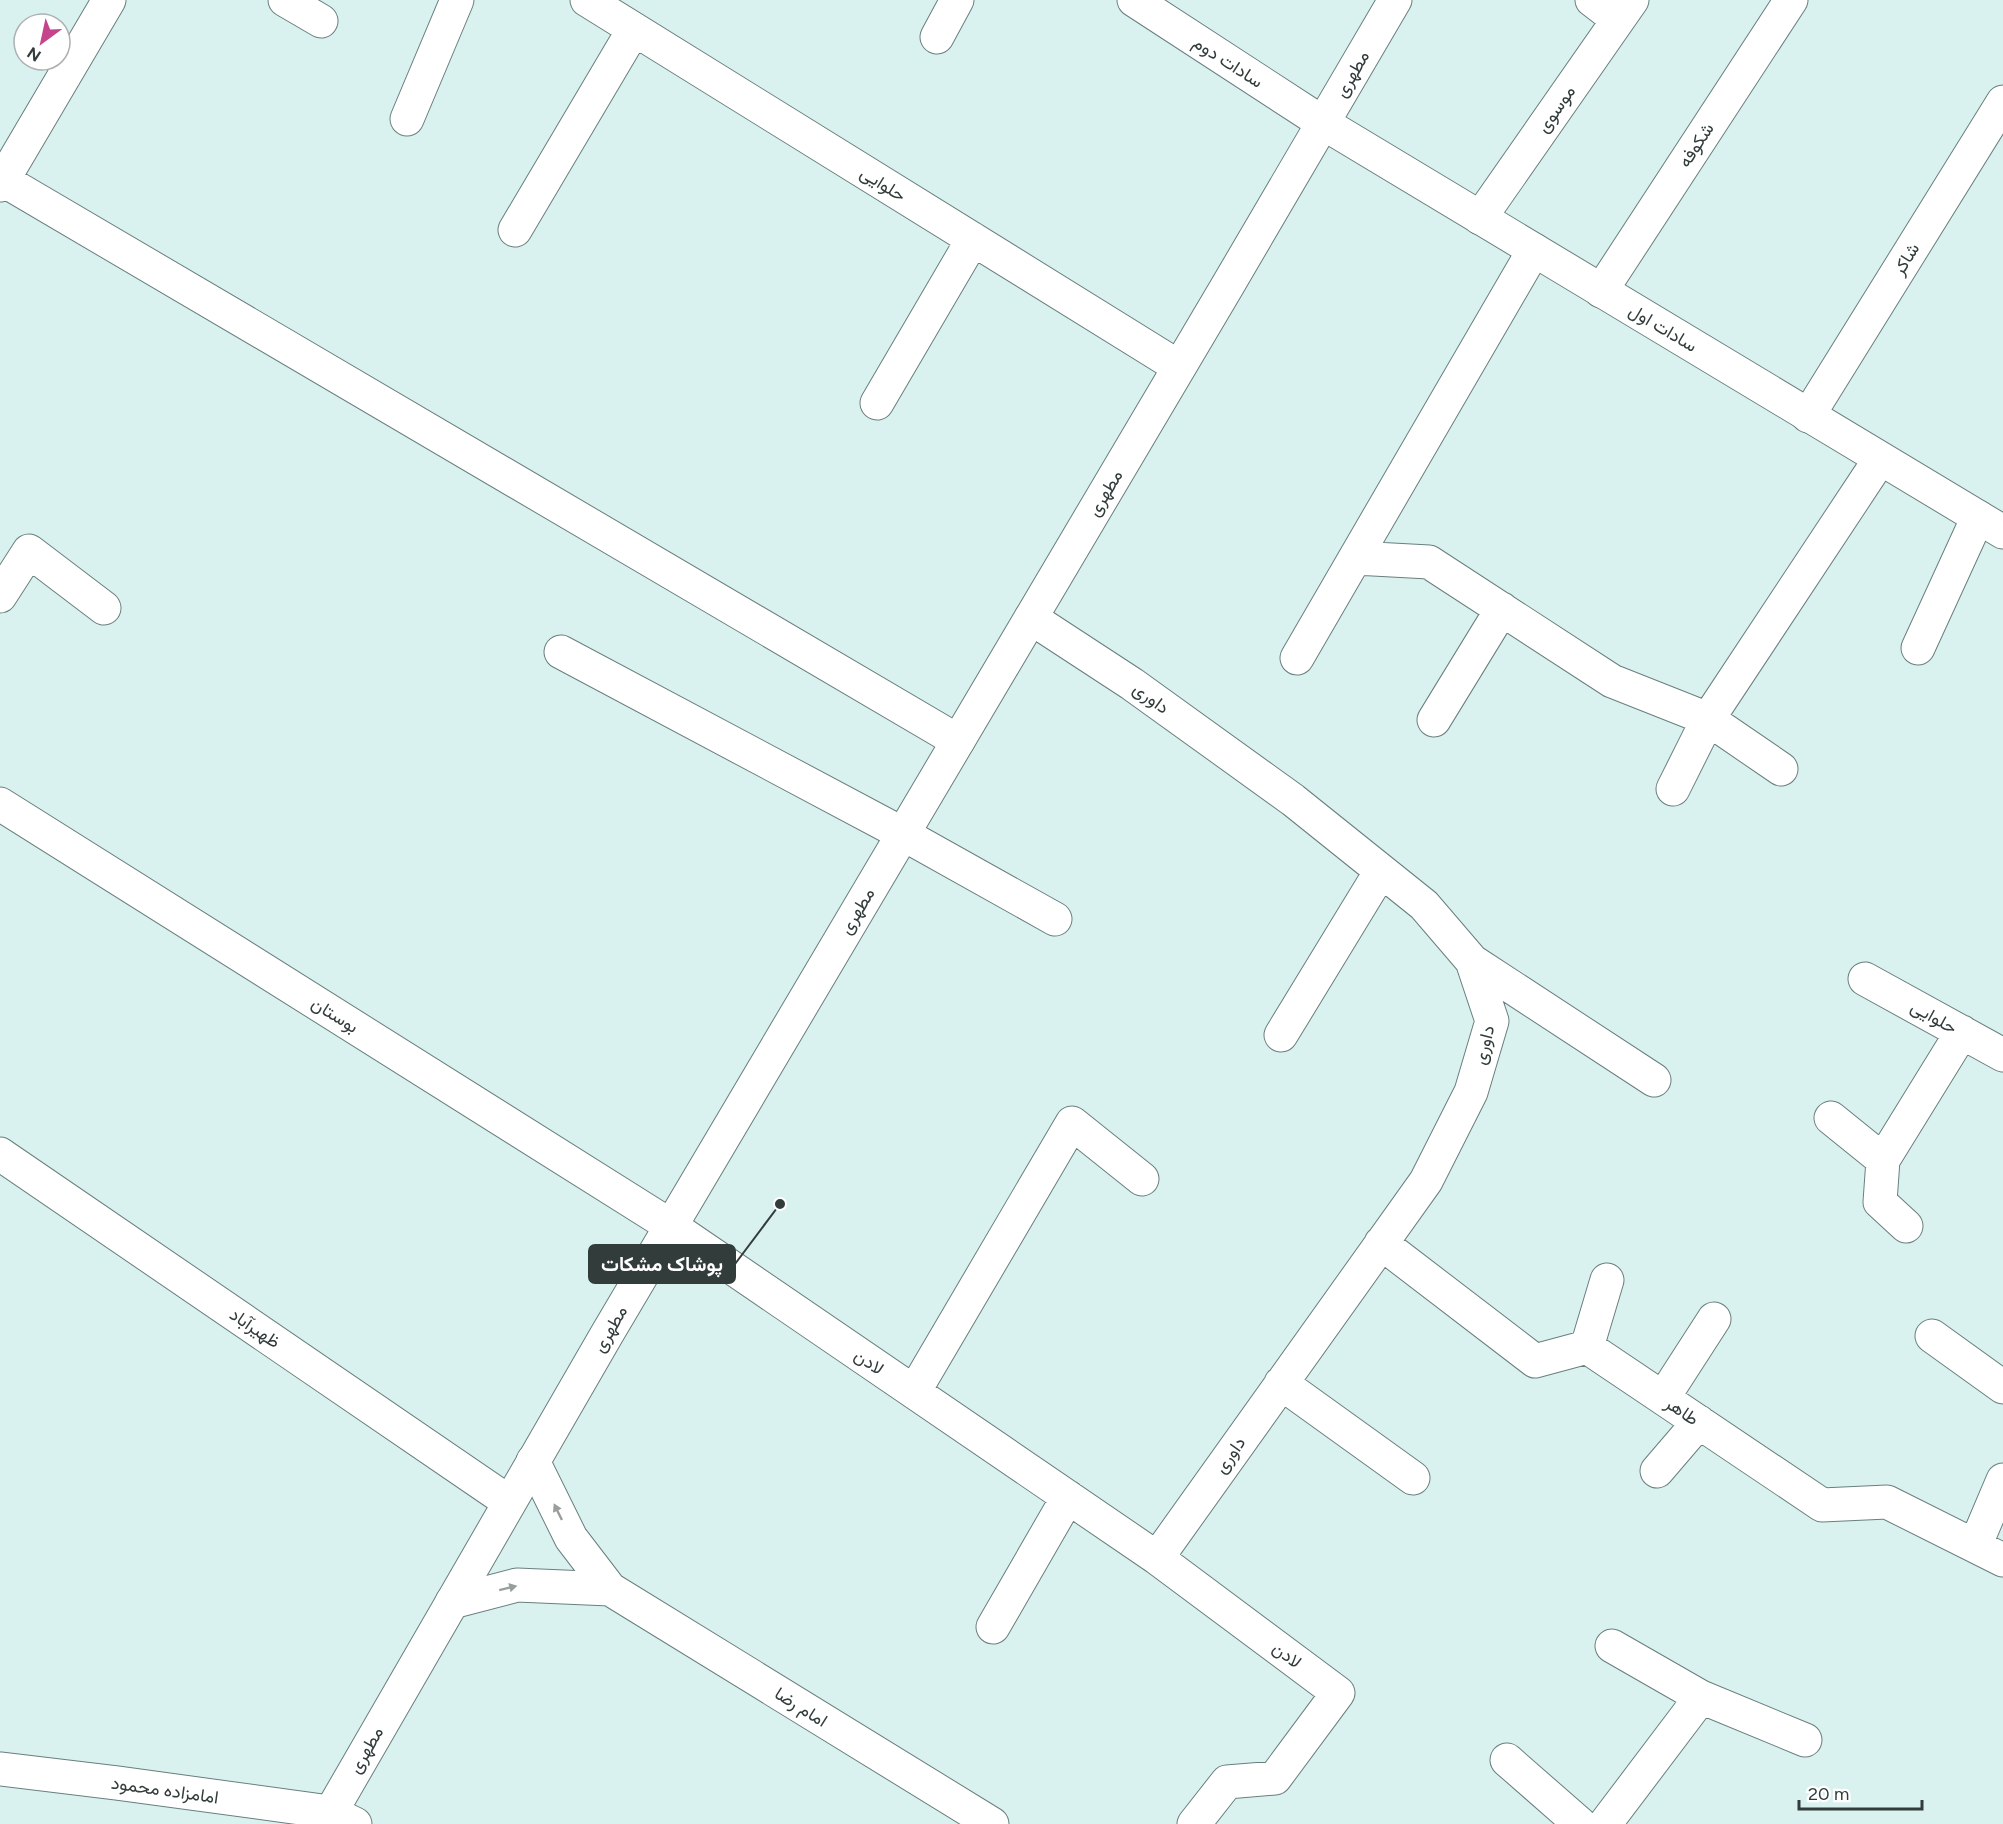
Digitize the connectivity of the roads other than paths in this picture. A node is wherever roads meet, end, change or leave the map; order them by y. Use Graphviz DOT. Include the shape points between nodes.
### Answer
graph roads {
  1 [pos="109,0"];
  2 [pos="285,0"];
  3 [pos="457,0"];
  4 [pos="587,0"];
  5 [pos="957,0"];
  6 [pos="1395,0"];
  7 [pos="1592,0"];
  8 [pos="1791,0"];
  9 [pos="1137,1"];
  10 [pos="1625,10"];
  11 [pos="321,21"];
  12 [pos="634,29"];
  13 [pos="937,37"];
  14 [pos="2003,102"];
  15 [pos="407,118"];
  16 [pos="1323,123"];
  17 [pos="2,182"];
  18 [pos="1480,218"];
  19 [pos="514,230"];
  20 [pos="973,239"];
  21 [pos="1534,250"];
  22 [pos="1601,291"];
  23 [pos="1179,367"];
  24 [pos="877,403"];
  25 [pos="1808,416"];
  26 [pos="1880,459"];
  27 [pos="1990,525"];
  28 [pos="1355,558"];
  29 [pos="0,596"];
  30 [pos="104,608"];
  31 [pos="1502,609"];
  32 [pos="1031,618"];
  33 [pos="1918,648"];
  34 [pos="561,652"];
  35 [pos="1297,658"];
  36 [pos="1708,719"];
  37 [pos="1434,720"];
  38 [pos="958,741"];
  39 [pos="1780,769"];
  40 [pos="1673,789"];
  41 [pos="0,804"];
  42 [pos="903,834"];
  43 [pos="1381,871"];
  44 [pos="1055,919"];
  45 [pos="1472,961"];
  46 [pos="1865,979"];
  47 [pos="1962,1032"];
  48 [pos="1281,1035"];
  49 [pos="2003,1055"];
  50 [pos="1654,1080"];
  51 [pos="1831,1118"];
  52 [pos="0,1154"];
  53 [pos="1883,1160"];
  54 [pos="1142,1179"];
  55 [pos="671,1226"];
  56 [pos="1906,1226"];
  57 [pos="1381,1243"];
  58 [pos="1607,1281"];
  59 [pos="1714,1319"];
  60 [pos="1932,1336"];
  61 [pos="1587,1347"];
  62 [pos="1281,1383"];
  63 [pos="2003,1387"];
  64 [pos="914,1392"];
  65 [pos="1663,1398"];
  66 [pos="1699,1422"];
  67 [pos="533,1461"];
  68 [pos="1657,1471"];
  69 [pos="1413,1478"];
  70 [pos="2003,1480"];
  71 [pos="1068,1497"];
  72 [pos="510,1502"];
  73 [pos="1989,1553"];
  74 [pos="1157,1558"];
  75 [pos="610,1589"];
  76 [pos="452,1602"];
  77 [pos="993,1628"];
  78 [pos="1612,1646"];
  79 [pos="1701,1697"];
  80 [pos="1805,1740"];
  81 [pos="1507,1760"];
  82 [pos="0,1769"];
  83 [pos="336,1820"];
  84 [pos="992,1824"];
  85 [pos="1194,1824"];
  86 [pos="1580,1824"];
  87 [pos="1605,1824"];
  1 -- 17 [label="street"];
  2 -- 11 [label="street"];
  3 -- 15 [label="street"];
  4 -- 12 [label="street, حلوایی"];
  5 -- 13 [label="street"];
  6 -- 16 [label="street, مطهری"];
  7 -- 10 [label="street"];
  8 -- 22 [label="street, شکوفه"];
  9 -- 16 [label="street, سادات دوم"];
  10 -- 18 [label="street, موسوی"];
  12 -- 19 [label="street"];
  12 -- 20 [label="street, حلوایی"];
  14 -- 25 [label="street, شاکر"];
  16 -- 18 [label="street, سادات اول"];
  16 -- 23 [label="street, مطهری"];
  17 -- 38 [label="street"];
  18 -- 21 [label="street, سادات اول"];
  20 -- 23 [label="street, حلوایی"];
  20 -- 24 [label="street"];
  21 -- 22 [label="street, سادات اول"];
  21 -- 28 [label="street"];
  22 -- 25 [label="street, سادات اول"];
  23 -- 32 [label="street, مطهری"];
  25 -- 26 [label="street, سادات اول"];
  26 -- 27 [label="street, سادات اول"];
  26 -- 36 [label="street"];
  27 -- 33 [label="street"];
  28 -- 31 [label="street" via="1429,562"];
  28 -- 35 [label="street"];
  29 -- 30 [label="street" via="29,552"];
  31 -- 36 [label="street" via="1612,681"];
  31 -- 37 [label="street"];
  32 -- 38 [label="street, مطهری"];
  32 -- 43 [label="street, داوری" via="1142,691 1293,800"];
  34 -- 42 [label="street"];
  36 -- 39 [label="street"];
  36 -- 40 [label="street"];
  38 -- 42 [label="street, مطهری"];
  41 -- 55 [label="street, بوستان"];
  42 -- 44 [label="street"];
  42 -- 55 [label="street, مطهری"];
  43 -- 45 [label="street, داوری" via="1424,905"];
  43 -- 48 [label="street"];
  45 -- 50 [label="street"];
  45 -- 57 [label="street, داوری" via="1492,1021 1472,1092 1426,1181"];
  46 -- 47 [label="street, حلوایی"];
  47 -- 49 [label="street, حلوایی"];
  47 -- 53 [label="street"];
  51 -- 53 [label="street"];
  52 -- 72 [label="street, ظهیرآباد"];
  53 -- 56 [label="street" via="1880,1202"];
  54 -- 64 [label="street" via="1072,1123"];
  55 -- 64 [label="street, لادن"];
  55 -- 67 [label="street, مطهری"];
  57 -- 61 [label="street" via="1535,1361"];
  57 -- 62 [label="street, داوری"];
  58 -- 61 [label="street"];
  59 -- 65 [label="street"];
  60 -- 63 [label="street"];
  61 -- 65 [label="street, طاهر"];
  62 -- 69 [label="street"];
  62 -- 74 [label="street, داوری"];
  64 -- 71 [label="street, لادن"];
  65 -- 66 [label="street, طاهر"];
  66 -- 68 [label="street"];
  66 -- 73 [label="street, طاهر" via="1822,1505 1887,1502"];
  67 -- 72 [label="street, مطهری"];
  75 -- 67 [label="street, one-way" via="571,1538"];
  70 -- 73 [label="street"];
  71 -- 74 [label="street, لادن"];
  71 -- 77 [label="street"];
  72 -- 76 [label="street, مطهری"];
  74 -- 85 [label="street, لادن" via="1338,1692 1275,1778 1227,1782"];
  76 -- 75 [label="street, one-way" via="517,1585"];
  75 -- 84 [label="street, امام رضا"];
  76 -- 83 [label="street, مطهری"];
  78 -- 79 [label="street"];
  79 -- 80 [label="street"];
  79 -- 87 [label="street"];
  81 -- 86 [label="street"];
  82 -- 83 [label="street, امامزاده محمود" via="128,1784"];
}
